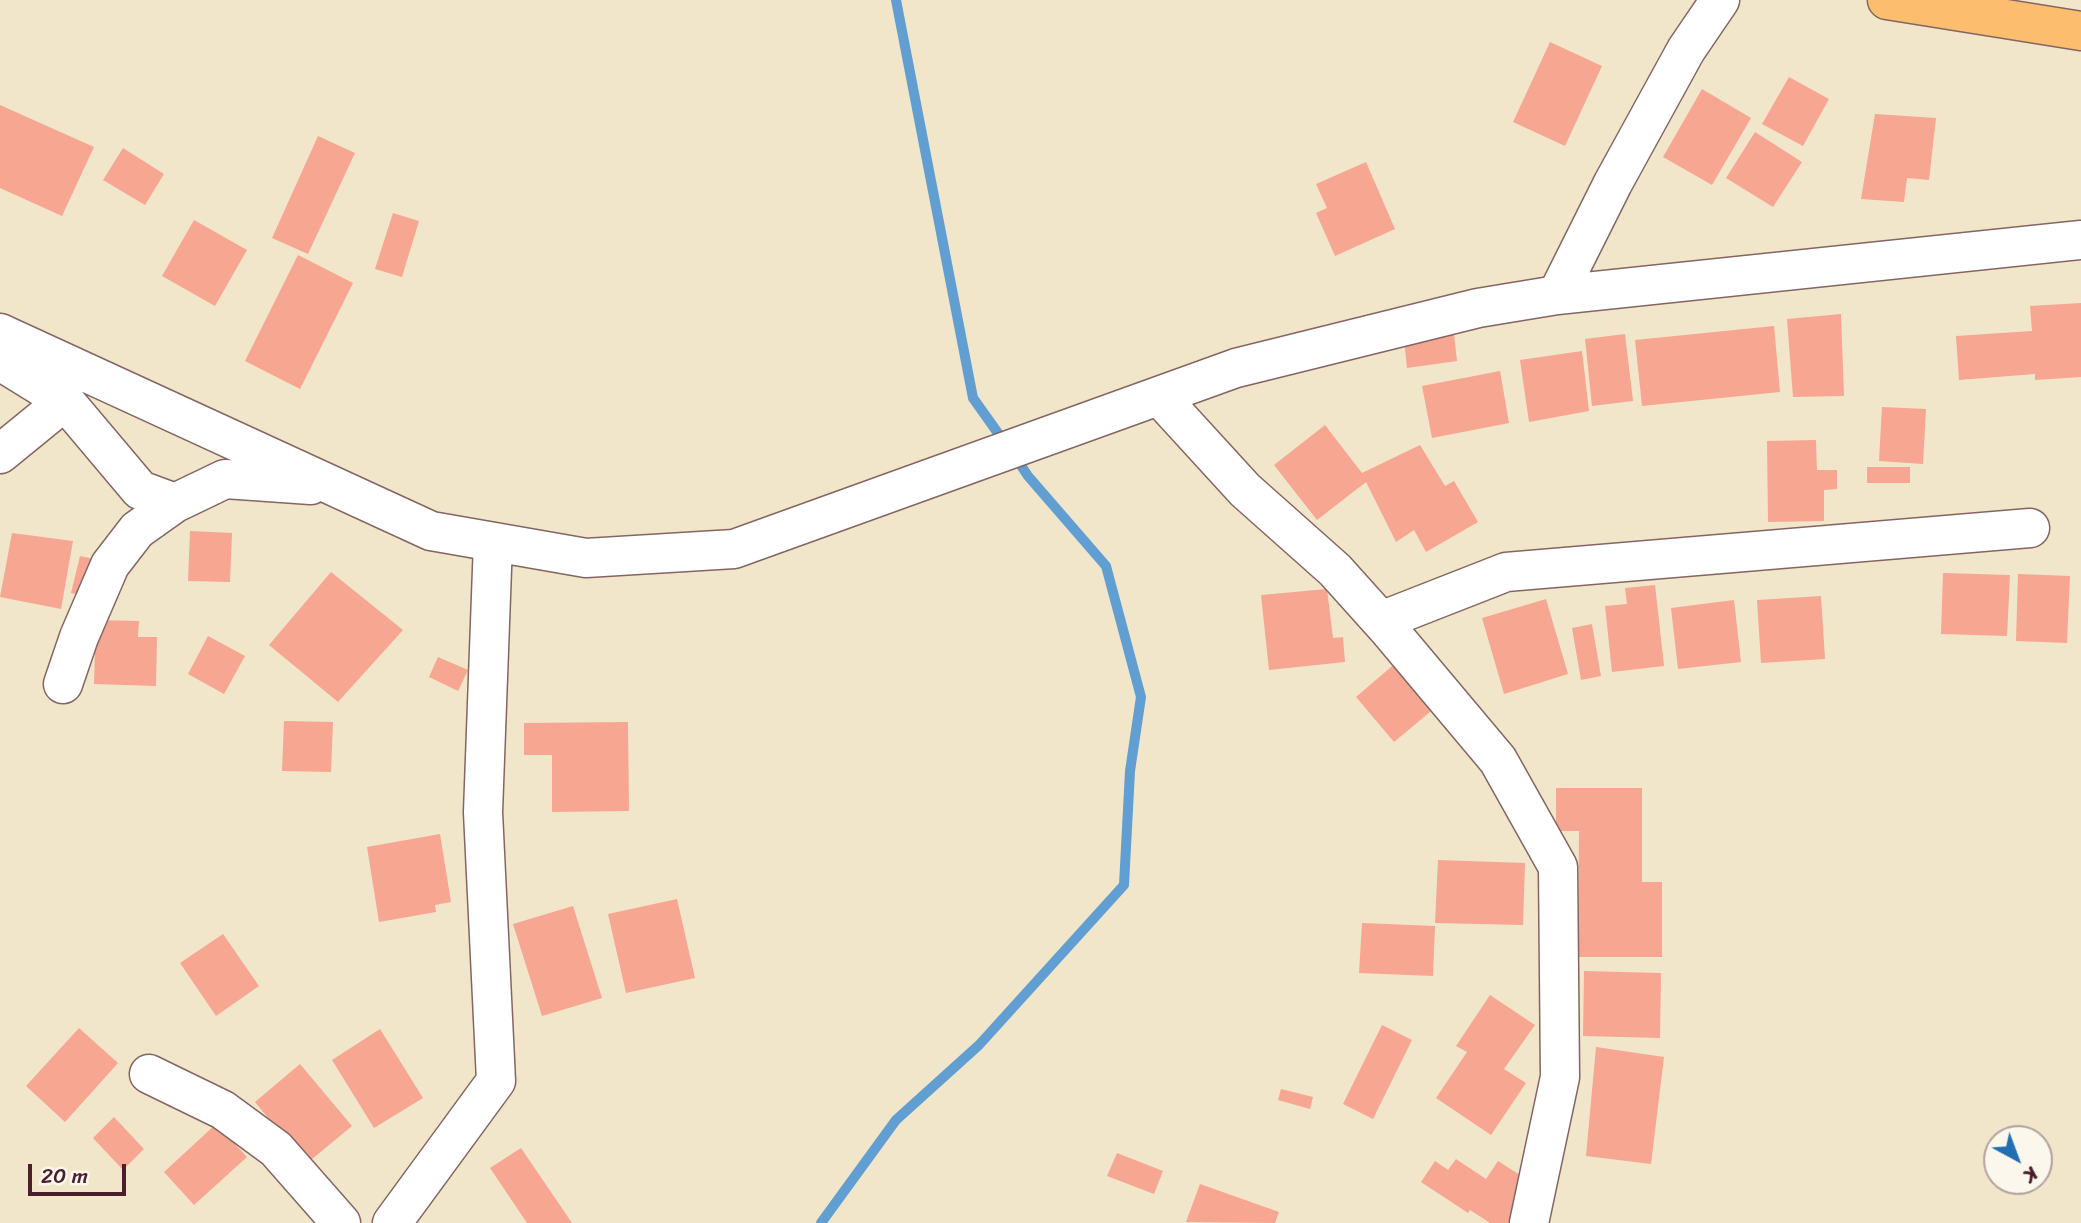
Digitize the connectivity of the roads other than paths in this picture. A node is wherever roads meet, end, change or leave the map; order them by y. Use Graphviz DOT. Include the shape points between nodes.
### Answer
graph roads {
  1 [pos="1720,0"];
  2 [pos="1887,0"];
  3 [pos="2081,31"];
  4 [pos="2081,240"];
  5 [pos="1557,295"];
  6 [pos="0,333"];
  7 [pos="0,361"];
  8 [pos="1159,396"];
  9 [pos="65,401"];
  10 [pos="0,454"];
  11 [pos="334,487"];
  12 [pos="175,503"];
  13 [pos="2030,528"];
  14 [pos="493,542"];
  15 [pos="1388,629"];
  16 [pos="63,684"];
  17 [pos="149,1074"];
  18 [pos="341,1223"];
  19 [pos="392,1223"];
  20 [pos="1529,1223"];
  1 -- 5 [label="street" via="1686,50"];
  2 -- 3 [label="highway"];
  4 -- 5 [label="street"];
  5 -- 8 [label="street" via="1478,308 1236,368"];
  6 -- 11 [label="street"];
  7 -- 9 [label="street"];
  8 -- 14 [label="street" via="734,549 586,558"];
  8 -- 15 [label="street" via="1245,489 1335,570"];
  9 -- 10 [label="street"];
  9 -- 12 [label="street" via="140,490"];
  11 -- 12 [label="street" via="225,479"];
  11 -- 14 [label="street" via="431,531"];
  12 -- 16 [label="street" via="137,530 110,565"];
  13 -- 15 [label="street" via="1506,572 1391,617"];
  14 -- 19 [label="street" via="483,812 496,1081"];
  15 -- 20 [label="street" via="1498,760 1558,867 1560,1077"];
  17 -- 18 [label="street" via="223,1111 276,1149"];
}
